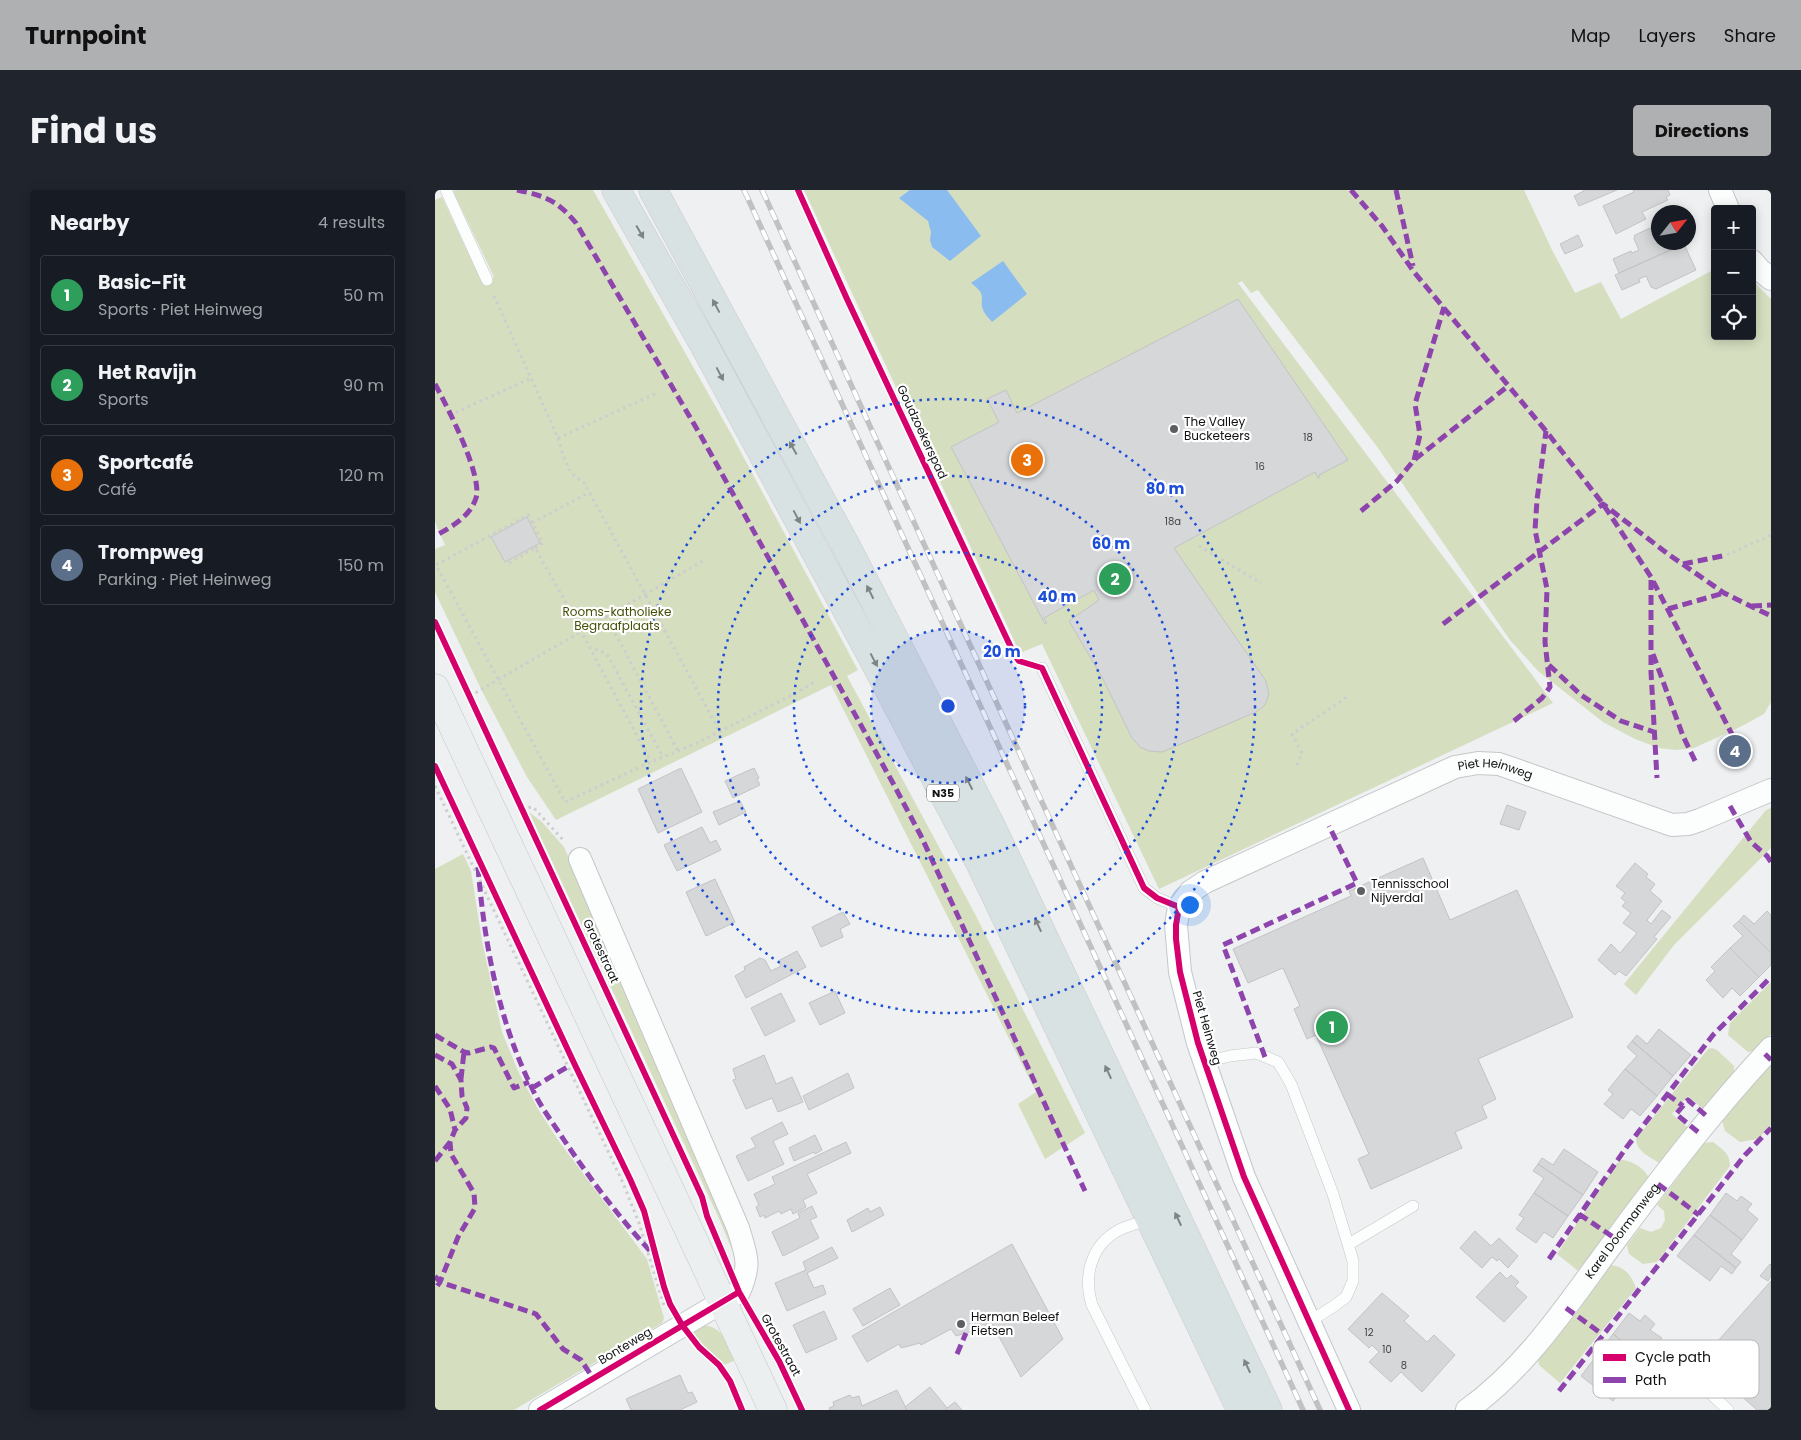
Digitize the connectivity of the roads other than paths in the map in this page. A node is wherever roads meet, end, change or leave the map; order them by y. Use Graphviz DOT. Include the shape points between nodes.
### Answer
graph roads {
  1 [pos="446,190"];
  2 [pos="616,190"];
  3 [pos="653,190"];
  4 [pos="1720,190"];
  5 [pos="1726,205"];
  6 [pos="1756,266"];
  7 [pos="1771,279"];
  8 [pos="487,280"];
  9 [pos="1042,668"];
  10 [pos="435,688"];
  11 [pos="1771,790"];
  12 [pos="580,859"];
  13 [pos="1179,907"];
  14 [pos="1771,1048"];
  15 [pos="1205,1062"];
  16 [pos="1413,1206"];
  17 [pos="1151,1219"];
  18 [pos="1349,1244"];
  19 [pos="722,1302"];
  20 [pos="1309,1322"];
  21 [pos="1716,1398"];
  22 [pos="540,1410"];
  23 [pos="773,1410"];
  24 [pos="1145,1410"];
  25 [pos="1241,1410"];
  26 [pos="1267,1410"];
  27 [pos="1349,1410"];
  28 [pos="1467,1410"];
  29 [pos="1729,1410"];
  1 -- 8 [label="lane"];
  2 -- 17 [label="main road, N35, one-way" via="703,343 949,804"];
  26 -- 3 [label="main road, N35, one-way" via="991,826 847,546"];
  4 -- 5 [label="street"];
  6 -- 7 [label="street"];
  9 -- 13 [label="lane" via="1144,888 1157,898"];
  10 -- 19 [label="street"];
  11 -- 13 [label="street, Piet Heinweg" via="1701,820 1672,825 1499,764 1455,767 1205,882 1190,892"];
  12 -- 19 [label="street, Grotestraat" via="748,1258 746,1276 739,1292"];
  13 -- 15 [label="street, Piet Heinweg" via="1176,939 1180,972"];
  14 -- 28 [label="street, Karel Doormanweg" via="1704,1123 1563,1312 1503,1381"];
  15 -- 18 [label="lane" via="1256,1054 1278,1062 1291,1084"];
  15 -- 20 [label="street, Piet Heinweg" via="1244,1177"];
  16 -- 18 [label="lane"];
  17 -- 24 [label="lane" via="1121,1229 1103,1242 1092,1258 1087,1282 1092,1305"];
  17 -- 25 [label="main road, N35"];
  18 -- 20 [label="lane" via="1353,1281 1346,1297"];
  19 -- 22 [label="street, Bonteweg"];
  19 -- 23 [label="street"];
  20 -- 27 [label="street, Piet Heinweg"];
  21 -- 29 [label="lane"];
}
